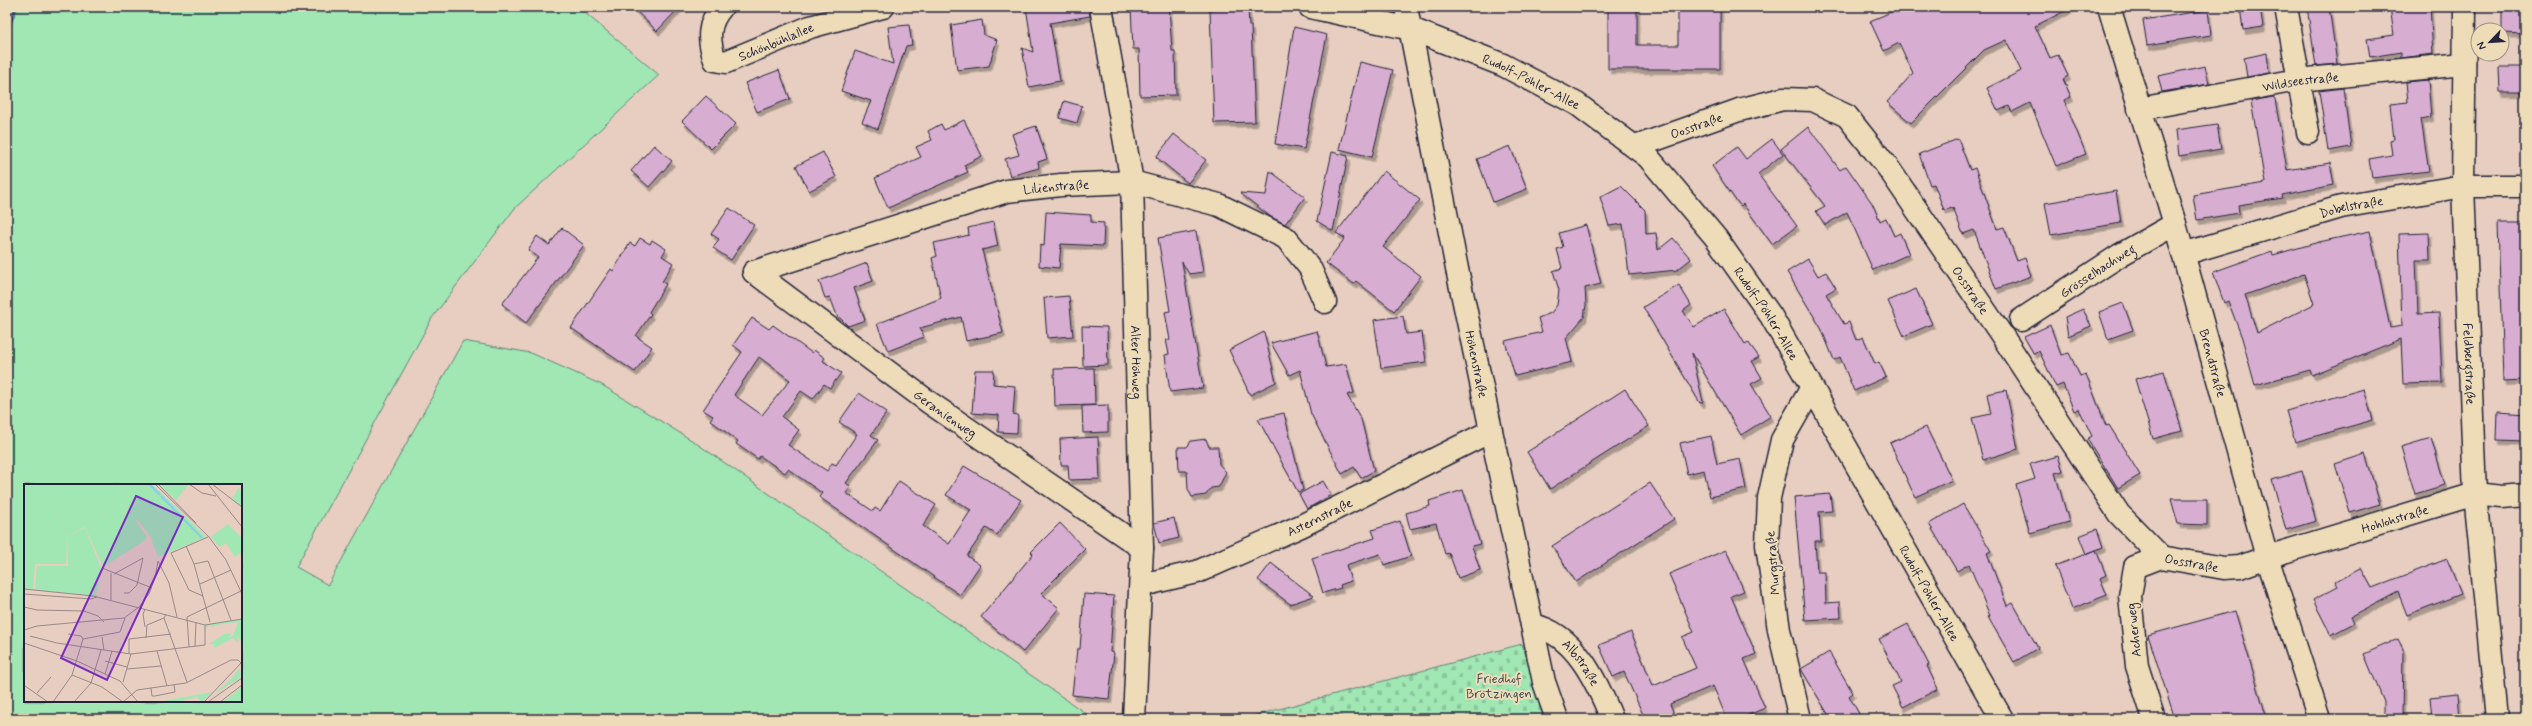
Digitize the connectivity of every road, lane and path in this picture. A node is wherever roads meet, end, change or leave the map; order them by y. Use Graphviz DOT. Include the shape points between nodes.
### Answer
graph roads {
  1 [pos="722,7"];
  2 [pos="883,7"];
  3 [pos="1102,7"];
  4 [pos="1310,7"];
  5 [pos="1406,7"];
  6 [pos="2109,7"];
  7 [pos="2286,7"];
  8 [pos="2465,7"];
  9 [pos="1411,29"];
  10 [pos="2464,64"];
  11 [pos="2298,80"];
  12 [pos="2139,109"];
  13 [pos="2308,132"];
  14 [pos="1635,147"];
  15 [pos="1132,182"];
  16 [pos="2463,186"];
  17 [pos="2525,186"];
  18 [pos="2175,224"];
  19 [pos="2183,254"];
  20 [pos="754,272"];
  21 [pos="1325,302"];
  22 [pos="2021,320"];
  23 [pos="1811,389"];
  24 [pos="1491,431"];
  25 [pos="2475,494"];
  26 [pos="2525,495"];
  27 [pos="1142,548"];
  28 [pos="2161,557"];
  29 [pos="2267,557"];
  30 [pos="1142,585"];
  31 [pos="1532,625"];
  32 [pos="1134,719"];
  33 [pos="1557,719"];
  34 [pos="1612,719"];
  35 [pos="1800,719"];
  36 [pos="2002,719"];
  37 [pos="2154,719"];
  38 [pos="2319,719"];
  39 [pos="2497,719"];
  1 -- 2 [label="street, Schönbühlallee" via="709,30 709,43 715,60 726,62 810,27"];
  3 -- 15 [label="street, Alter Höhweg"];
  4 -- 9 [label="street"];
  5 -- 9 [label="street, Höhenstraße"];
  6 -- 12 [label="street, Brendstraße"];
  7 -- 11 [label="street"];
  8 -- 10 [label="street, Feldbergstraße"];
  9 -- 14 [label="street, Rudolf-Pöhler-Allee" via="1503,65 1577,104"];
  9 -- 24 [label="street, Höhenstraße"];
  10 -- 11 [label="street, Wildseestraße"];
  10 -- 16 [label="street, Feldbergstraße"];
  11 -- 12 [label="street, Wildseestraße"];
  11 -- 13 [label="street"];
  12 -- 18 [label="street, Brendstraße"];
  14 -- 23 [label="street, Rudolf-Pöhler-Allee" via="1648,157 1716,238 1771,316"];
  14 -- 28 [label="street, Oosstraße" via="1733,112 1783,99 1813,100 1847,116 1898,182 2119,514"];
  15 -- 20 [label="street, Lilienstraße" via="1061,185 1007,191"];
  15 -- 21 [label="street, Lilienstraße" via="1219,205 1286,238 1310,268"];
  15 -- 27 [label="street, Alter Höhweg"];
  16 -- 17 [label="street, Dobelstraße"];
  16 -- 19 [label="street, Dobelstraße" via="2341,207"];
  16 -- 25 [label="street, Feldbergstraße"];
  18 -- 19 [label="street, Brendstraße"];
  18 -- 22 [label="street, Grösselbachweg" via="2120,254"];
  19 -- 29 [label="street, Brendstraße"];
  20 -- 27 [label="street, Geranienweg" via="930,403"];
  23 -- 35 [label="street, Murgstraße" via="1782,440 1769,498 1768,545 1779,630"];
  23 -- 36 [label="street, Rudolf-Pöhler-Allee"];
  24 -- 30 [label="street, Asternstraße" via="1301,526 1198,572"];
  24 -- 31 [label="street, Höhenstraße"];
  25 -- 26 [label="street, Hohlohstraße"];
  25 -- 29 [label="street, Hohlohstraße"];
  25 -- 39 [label="street, Feldbergstraße"];
  27 -- 30 [label="street, Alter Höhweg"];
  28 -- 29 [label="street, Oosstraße" via="2224,568 2240,567"];
  28 -- 37 [label="street, Acherweg" via="2135,567 2130,596 2137,666"];
  29 -- 38 [label="street, Brendstraße"];
  30 -- 32 [label="street, Alter Höhweg"];
  31 -- 33 [label="street, Höhenstraße" via="1544,682"];
  31 -- 34 [label="street, Albstraße" via="1544,627 1580,655 1601,692"];
}
